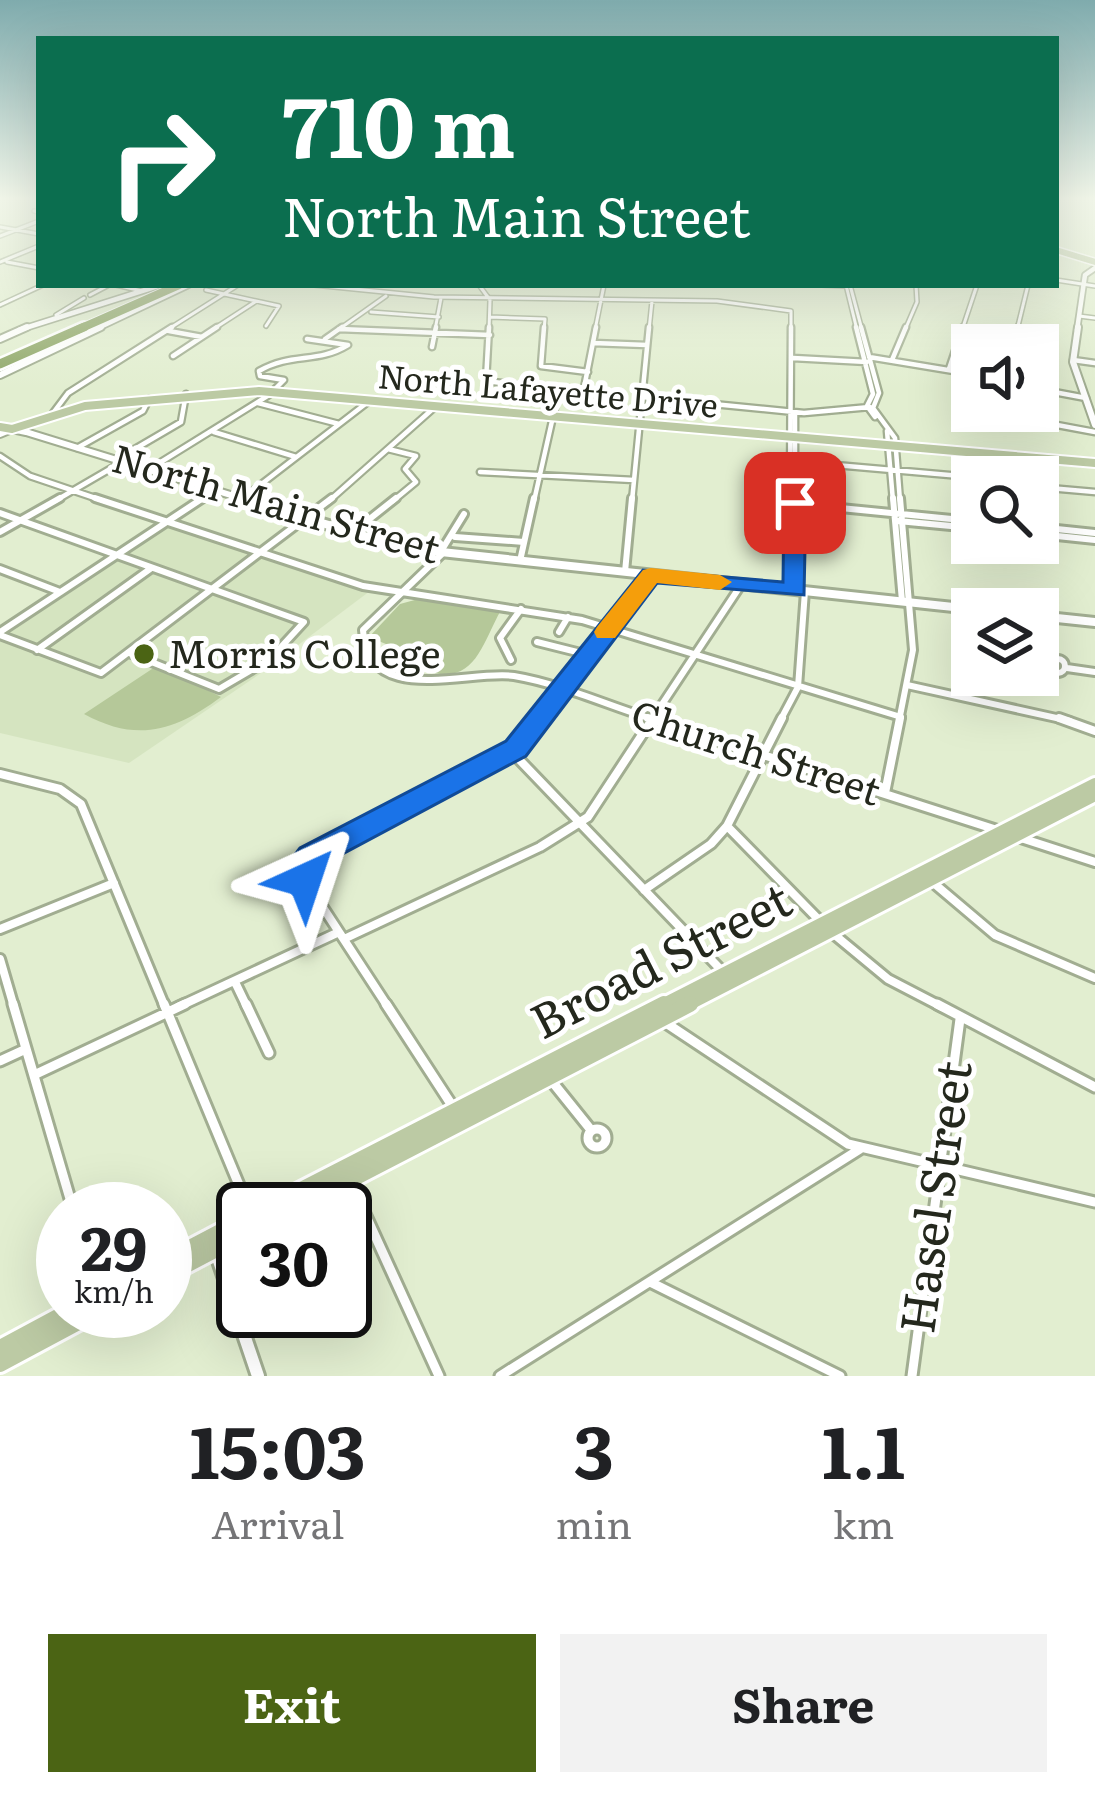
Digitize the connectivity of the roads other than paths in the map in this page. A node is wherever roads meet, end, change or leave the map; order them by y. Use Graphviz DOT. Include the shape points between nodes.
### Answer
graph roads {
  1 [pos="2,261"];
  2 [pos="1095,265"];
  3 [pos="36,267"];
  4 [pos="1059,280"];
  5 [pos="1083,284"];
  6 [pos="1095,286"];
  7 [pos="37,288"];
  8 [pos="106,288"];
  9 [pos="127,288"];
  10 [pos="154,288"];
  11 [pos="168,288"];
  12 [pos="184,288"];
  13 [pos="233,288"];
  14 [pos="339,288"];
  15 [pos="481,288"];
  16 [pos="603,288"];
  17 [pos="848,288"];
  18 [pos="916,288"];
  19 [pos="976,288"];
  20 [pos="1027,288"];
  21 [pos="206,290"];
  22 [pos="145,292"];
  23 [pos="224,294"];
  24 [pos="388,294"];
  25 [pos="441,298"];
  26 [pos="488,298"];
  27 [pos="601,299"];
  28 [pos="256,301"];
  29 [pos="652,301"];
  30 [pos="0,305"];
  31 [pos="368,311"];
  32 [pos="56,315"];
  33 [pos="1079,316"];
  34 [pos="440,317"];
  35 [pos="490,317"];
  36 [pos="1095,318"];
  37 [pos="1019,324"];
  38 [pos="266,326"];
  39 [pos="339,329"];
  40 [pos="165,331"];
  41 [pos="490,335"];
  42 [pos="202,337"];
  43 [pos="437,337"];
  44 [pos="0,339"];
  45 [pos="307,339"];
  46 [pos="325,339"];
  47 [pos="593,343"];
  48 [pos="647,345"];
  49 [pos="433,346"];
  50 [pos="173,356"];
  51 [pos="794,358"];
  52 [pos="868,360"];
  53 [pos="892,360"];
  54 [pos="1073,360"];
  55 [pos="6,361"];
  56 [pos="1095,363"];
  57 [pos="949,369"];
  58 [pos="588,372"];
  59 [pos="0,375"];
  60 [pos="560,391"];
  61 [pos="274,392"];
  62 [pos="1059,393"];
  63 [pos="186,394"];
  64 [pos="642,397"];
  65 [pos="1086,398"];
  66 [pos="149,399"];
  67 [pos="370,400"];
  68 [pos="258,403"];
  69 [pos="436,405"];
  70 [pos="869,406"];
  71 [pos="88,407"];
  72 [pos="53,412"];
  73 [pos="793,412"];
  74 [pos="554,416"];
  75 [pos="1059,419"];
  76 [pos="1094,422"];
  77 [pos="639,423"];
  78 [pos="339,424"];
  79 [pos="0,428"];
  80 [pos="13,429"];
  81 [pos="212,431"];
  82 [pos="793,436"];
  83 [pos="893,445"];
  84 [pos="77,448"];
  85 [pos="387,449"];
  86 [pos="989,453"];
  87 [pos="0,456"];
  88 [pos="990,456"];
  89 [pos="296,458"];
  90 [pos="119,461"];
  91 [pos="793,461"];
  92 [pos="1095,463"];
  93 [pos="148,470"];
  94 [pos="894,470"];
  95 [pos="480,472"];
  96 [pos="951,475"];
  97 [pos="540,476"];
  98 [pos="634,481"];
  99 [pos="1059,487"];
  100 [pos="73,490"];
  101 [pos="214,490"];
  102 [pos="1095,490"];
  103 [pos="242,499"];
  104 [pos="793,504"];
  105 [pos="0,513"];
  106 [pos="464,514"];
  107 [pos="897,517"];
  108 [pos="306,519"];
  109 [pos="20,520"];
  110 [pos="167,521"];
  111 [pos="951,522"];
  112 [pos="0,532"];
  113 [pos="352,533"];
  114 [pos="1059,533"];
  115 [pos="454,537"];
  116 [pos="1095,537"];
  117 [pos="524,542"];
  118 [pos="262,553"];
  119 [pos="442,553"];
  120 [pos="116,555"];
  121 [pos="520,561"];
  122 [pos="150,568"];
  123 [pos="0,569"];
  124 [pos="625,572"];
  125 [pos="651,575"];
  126 [pos="741,585"];
  127 [pos="212,590"];
  128 [pos="796,590"];
  129 [pos="60,592"];
  130 [pos="408,592"];
  131 [pos="905,602"];
  132 [pos="951,607"];
  133 [pos="521,609"];
  134 [pos="568,617"];
  135 [pos="1059,618"];
  136 [pos="1095,622"];
  137 [pos="610,628"];
  138 [pos="559,632"];
  139 [pos="0,633"];
  140 [pos="537,642"];
  141 [pos="37,650"];
  142 [pos="129,652"];
  143 [pos="589,655"];
  144 [pos="694,656"];
  145 [pos="511,660"];
  146 [pos="1067,668"];
  147 [pos="1095,672"];
  148 [pos="907,685"];
  149 [pos="798,687"];
  150 [pos="562,692"];
  151 [pos="901,717"];
  152 [pos="653,720"];
  153 [pos="1095,731"];
  154 [pos="511,751"];
  155 [pos="764,756"];
  156 [pos="0,774"];
  157 [pos="1095,784"];
  158 [pos="885,794"];
  159 [pos="1095,795"];
  160 [pos="581,823"];
  161 [pos="727,826"];
  162 [pos="1009,834"];
  163 [pos="1095,862"];
  164 [pos="926,876"];
  165 [pos="114,883"];
  166 [pos="644,890"];
  167 [pos="826,927"];
  168 [pos="0,929"];
  169 [pos="342,935"];
  170 [pos="0,958"];
  171 [pos="727,977"];
  172 [pos="1095,977"];
  173 [pos="235,982"];
  174 [pos="656,1013"];
  175 [pos="168,1014"];
  176 [pos="960,1019"];
  177 [pos="26,1049"];
  178 [pos="269,1054"];
  179 [pos="0,1060"];
  180 [pos="34,1075"];
  181 [pos="548,1076"];
  182 [pos="1095,1087"];
  183 [pos="455,1110"];
  184 [pos="591,1130"];
  185 [pos="860,1149"];
  186 [pos="940,1168"];
  187 [pos="349,1180"];
  188 [pos="65,1182"];
  189 [pos="238,1182"];
  190 [pos="316,1182"];
  191 [pos="345,1182"];
  192 [pos="1095,1202"];
  193 [pos="216,1241"];
  194 [pos="216,1242"];
  195 [pos="213,1243"];
  196 [pos="192,1251"];
  197 [pos="192,1257"];
  198 [pos="650,1282"];
  199 [pos="36,1329"];
  200 [pos="49,1338"];
  201 [pos="0,1348"];
  202 [pos="0,1364"];
  203 [pos="258,1376"];
  204 [pos="440,1376"];
  205 [pos="500,1376"];
  206 [pos="840,1376"];
  207 [pos="912,1376"];
  1 -- 3 [label="street"];
  2 -- 5 [label="street"];
  4 -- 5 [label="street"];
  5 -- 6 [label="street"];
  5 -- 33 [label="street"];
  7 -- 30 [label="street"];
  8 -- 32 [label="street"];
  9 -- 22 [label="street"];
  10 -- 22 [label="street"];
  11 -- 55 [label="highway"];
  12 -- 59 [label="street"];
  13 -- 23 [label="street"];
  14 -- 24 [label="street"];
  15 -- 26 [label="street"];
  16 -- 27 [label="street"];
  17 -- 52 [label="street"];
  18 -- 53 [label="street"];
  19 -- 57 [label="street"];
  20 -- 37 [label="street"];
  21 -- 23 [label="street"];
  22 -- 32 [label="street"];
  23 -- 28 [label="street"];
  23 -- 40 [label="street"];
  24 -- 25 [label="street"];
  24 -- 31 [label="street"];
  25 -- 26 [label="street"];
  25 -- 34 [label="street"];
  26 -- 27 [label="street"];
  26 -- 35 [label="street"];
  27 -- 29 [label="street"];
  27 -- 47 [label="street"];
  28 -- 38 [label="street" via="281,308"];
  28 -- 42 [label="street"];
  29 -- 48 [label="street"];
  29 -- 51 [label="street" via="784,308 794,314"];
  31 -- 34 [label="street"];
  31 -- 39 [label="street"];
  32 -- 44 [label="street"];
  33 -- 36 [label="street"];
  33 -- 54 [label="street"];
  34 -- 43 [label="street"];
  35 -- 41 [label="street"];
  35 -- 58 [label="street" via="545,319 541,367"];
  39 -- 43 [label="street"];
  39 -- 46 [label="street"];
  40 -- 42 [label="street"];
  40 -- 72 [label="street" via="68,393"];
  41 -- 43 [label="street"];
  41 -- 60 [label="street" via="489,383"];
  42 -- 50 [label="street"];
  43 -- 49 [label="street"];
  45 -- 61 [label="street" via="349,345 328,358 283,357 256,373 284,379"];
  47 -- 48 [label="street"];
  47 -- 58 [label="street"];
  48 -- 64 [label="street"];
  51 -- 52 [label="street"];
  51 -- 73 [label="street"];
  52 -- 53 [label="street"];
  52 -- 70 [label="street" via="879,395"];
  53 -- 57 [label="street"];
  54 -- 56 [label="street"];
  54 -- 65 [label="street"];
  58 -- 60 [label="street" via="580,391"];
  60 -- 74 [label="street"];
  61 -- 63 [label="main road, North Lafayette Drive"];
  61 -- 67 [label="main road, North Lafayette Drive"];
  61 -- 68 [label="street"];
  62 -- 65 [label="street"];
  63 -- 66 [label="main road, North Lafayette Drive"];
  63 -- 90 [label="street" via="181,422"];
  64 -- 73 [label="street"];
  64 -- 77 [label="street"];
  65 -- 76 [label="street"];
  66 -- 71 [label="main road, North Lafayette Drive"];
  66 -- 84 [label="street" via="143,411"];
  67 -- 69 [label="main road, North Lafayette Drive"];
  67 -- 78 [label="street"];
  68 -- 78 [label="street"];
  68 -- 81 [label="street"];
  69 -- 74 [label="main road, North Lafayette Drive"];
  69 -- 85 [label="street"];
  70 -- 73 [label="street"];
  70 -- 83 [label="street" via="893,432"];
  71 -- 72 [label="main road, North Lafayette Drive"];
  71 -- 80 [label="main road"];
  72 -- 80 [label="main road, North Lafayette Drive"];
  73 -- 82 [label="street"];
  74 -- 77 [label="main road, North Lafayette Drive"];
  74 -- 97 [label="street"];
  75 -- 76 [label="street"];
  77 -- 82 [label="main road, North Lafayette Drive"];
  77 -- 98 [label="street"];
  78 -- 89 [label="street"];
  79 -- 80 [label="main road"];
  80 -- 84 [label="main road, North Main Street"];
  81 -- 89 [label="street"];
  81 -- 93 [label="street"];
  82 -- 83 [label="main road, North Lafayette Drive"];
  82 -- 91 [label="street"];
  83 -- 86 [label="main road, North Lafayette Drive"];
  83 -- 94 [label="street"];
  84 -- 90 [label="main road, North Main Street"];
  85 -- 108 [label="street"];
  85 -- 113 [label="street" via="416,456 405,470 416,482"];
  86 -- 88 [label="street"];
  86 -- 92 [label="main road, North Lafayette Drive"];
  87 -- 100 [label="street" via="23,474"];
  89 -- 103 [label="street"];
  90 -- 93 [label="main road, North Main Street"];
  90 -- 100 [label="street"];
  91 -- 94 [label="street"];
  91 -- 104 [label="street"];
  93 -- 101 [label="main road, North Main Street"];
  94 -- 96 [label="street"];
  94 -- 107 [label="street"];
  95 -- 97 [label="street"];
  97 -- 98 [label="street"];
  97 -- 117 [label="street"];
  98 -- 124 [label="street"];
  99 -- 102 [label="street"];
  100 -- 109 [label="street"];
  100 -- 110 [label="street"];
  101 -- 103 [label="main road, North Main Street"];
  101 -- 110 [label="street"];
  103 -- 108 [label="main road, North Main Street"];
  104 -- 107 [label="street"];
  104 -- 128 [label="street"];
  105 -- 109 [label="street"];
  106 -- 119 [label="street"];
  107 -- 111 [label="street"];
  107 -- 131 [label="street"];
  108 -- 113 [label="main road, North Main Street"];
  108 -- 118 [label="street"];
  109 -- 112 [label="street"];
  109 -- 120 [label="street"];
  110 -- 118 [label="street"];
  110 -- 120 [label="street"];
  113 -- 119 [label="main road, North Main Street"];
  114 -- 116 [label="street"];
  115 -- 117 [label="street"];
  117 -- 121 [label="street"];
  118 -- 127 [label="street"];
  118 -- 130 [label="street"];
  119 -- 121 [label="main road, North Main Street"];
  119 -- 130 [label="street"];
  120 -- 122 [label="street"];
  120 -- 129 [label="street"];
  121 -- 124 [label="main road, North Main Street"];
  122 -- 127 [label="street"];
  122 -- 141 [label="street"];
  123 -- 129 [label="street"];
  124 -- 125 [label="main road, North Main Street"];
  125 -- 126 [label="main road, North Main Street"];
  125 -- 137 [label="street"];
  126 -- 128 [label="main road, North Main Street"];
  126 -- 144 [label="street"];
  127 -- 142 [label="street"];
  127 -- 142 [label="street" via="304,622 270,659 219,688"];
  128 -- 131 [label="main road, North Main Street"];
  128 -- 149 [label="street"];
  129 -- 139 [label="street"];
  130 -- 133 [label="street"];
  130 -- 150 [label="street, Church Street" via="361,637 376,663 420,682 498,673"];
  131 -- 132 [label="main road, North Main Street"];
  131 -- 148 [label="street" via="913,650"];
  133 -- 134 [label="street"];
  133 -- 145 [label="street" via="500,638"];
  134 -- 137 [label="street"];
  134 -- 138 [label="street"];
  135 -- 136 [label="main road"];
  137 -- 143 [label="street"];
  137 -- 144 [label="street"];
  139 -- 141 [label="street"];
  140 -- 143 [label="street"];
  141 -- 142 [label="street" via="97,674"];
  143 -- 150 [label="street"];
  144 -- 149 [label="street"];
  144 -- 152 [label="street"];
  146 -- 147 [label="street"];
  148 -- 151 [label="street"];
  148 -- 153 [label="street"];
  149 -- 151 [label="street"];
  149 -- 155 [label="street"];
  150 -- 152 [label="street, Church Street"];
  150 -- 154 [label="street"];
  151 -- 158 [label="street"];
  152 -- 155 [label="street, Church Street"];
  152 -- 160 [label="street"];
  154 -- 160 [label="street"];
  154 -- 169 [label="street" via="311,856 302,866 305,880"];
  155 -- 158 [label="street, Church Street"];
  155 -- 161 [label="street"];
  156 -- 165 [label="street" via="78,800"];
  157 -- 162 [label="main road, Broad Street"];
  158 -- 162 [label="street, Church Street"];
  159 -- 162 [label="main road, Broad Street"];
  160 -- 166 [label="street"];
  160 -- 169 [label="street"];
  161 -- 166 [label="street"];
  161 -- 167 [label="street"];
  162 -- 163 [label="street, Church Street"];
  162 -- 164 [label="main road, Broad Street"];
  164 -- 167 [label="main road, Broad Street"];
  164 -- 172 [label="street" via="994,935"];
  165 -- 168 [label="street"];
  165 -- 175 [label="street"];
  166 -- 171 [label="street"];
  167 -- 171 [label="main road, Broad Street"];
  167 -- 176 [label="street" via="874,971"];
  169 -- 173 [label="street"];
  169 -- 183 [label="street"];
  170 -- 177 [label="street"];
  171 -- 174 [label="main road, Broad Street"];
  173 -- 175 [label="street"];
  173 -- 178 [label="street"];
  174 -- 181 [label="main road, Broad Street"];
  174 -- 183 [label="main road, Broad Street"];
  174 -- 185 [label="street"];
  175 -- 180 [label="street"];
  175 -- 189 [label="street"];
  176 -- 182 [label="street"];
  176 -- 186 [label="street, Hasel Street"];
  177 -- 179 [label="street"];
  177 -- 180 [label="street"];
  180 -- 188 [label="street"];
  181 -- 184 [label="street"];
  181 -- 187 [label="main road, Broad Street"];
  183 -- 190 [label="main road, Broad Street"];
  185 -- 186 [label="street"];
  185 -- 198 [label="street"];
  186 -- 192 [label="street"];
  186 -- 207 [label="street, Hasel Street"];
  187 -- 191 [label="main road, Broad Street"];
  187 -- 204 [label="street"];
  193 -- 195 [label="main road"];
  194 -- 195 [label="main road"];
  195 -- 196 [label="main road"];
  195 -- 197 [label="main road"];
  195 -- 203 [label="street"];
  198 -- 205 [label="street"];
  198 -- 206 [label="street"];
  199 -- 201 [label="main road"];
  200 -- 202 [label="main road"];
}
